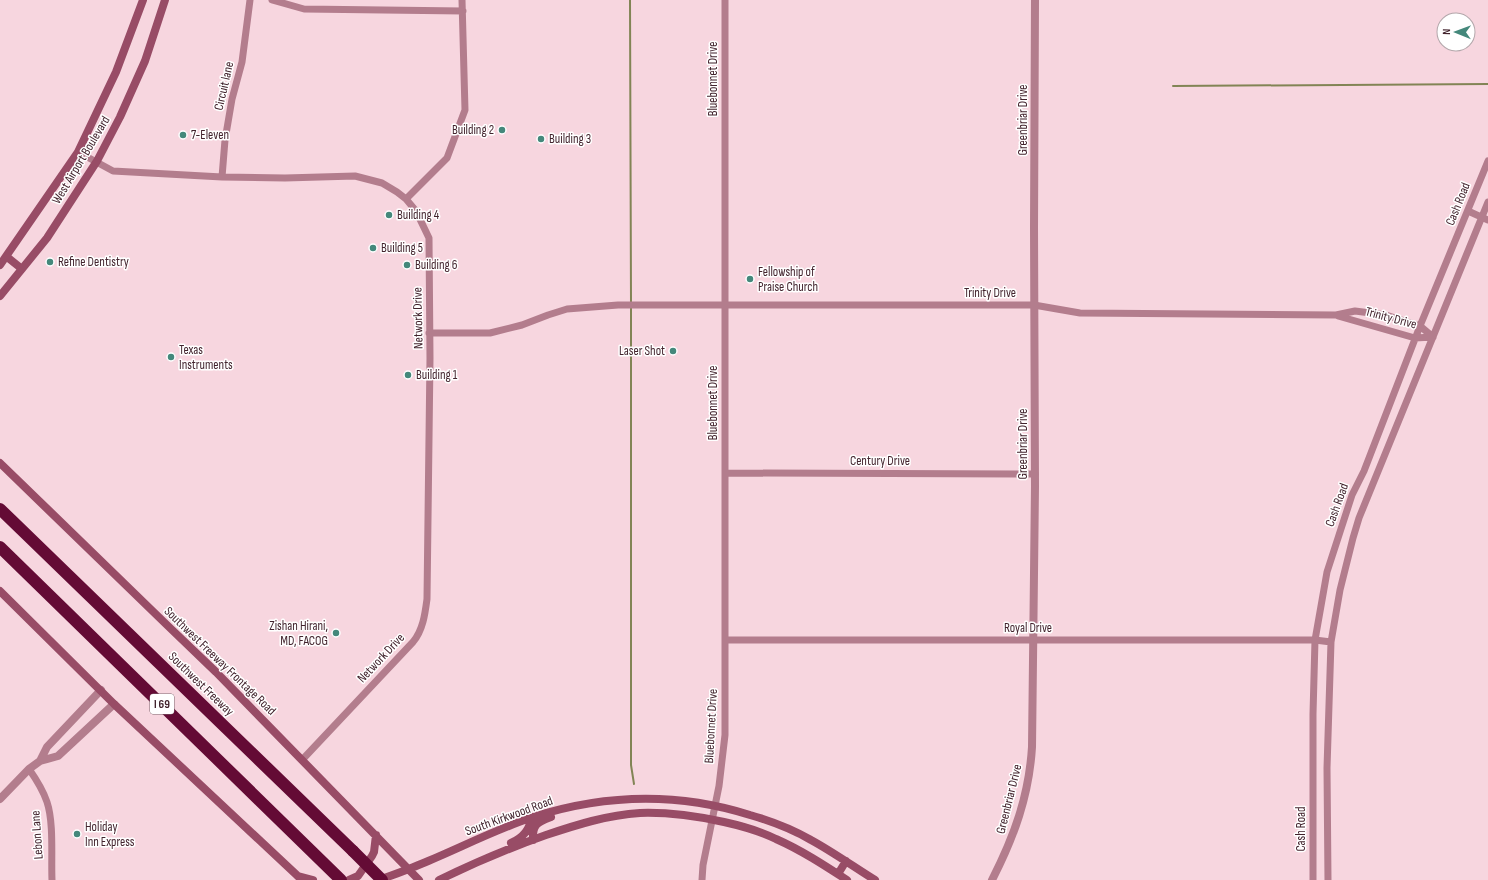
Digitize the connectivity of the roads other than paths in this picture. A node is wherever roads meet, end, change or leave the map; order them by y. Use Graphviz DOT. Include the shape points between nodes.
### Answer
graph roads {
  1 [pos="143,0"];
  2 [pos="165,0"];
  3 [pos="250,0"];
  4 [pos="272,0"];
  5 [pos="462,0"];
  6 [pos="725,0"];
  7 [pos="1035,0"];
  8 [pos="463,11"];
  9 [pos="78,152"];
  10 [pos="97,161"];
  11 [pos="1488,162"];
  12 [pos="222,177"];
  13 [pos="406,199"];
  14 [pos="1488,202"];
  15 [pos="1468,211"];
  16 [pos="1485,219"];
  17 [pos="6,257"];
  18 [pos="0,265"];
  19 [pos="22,269"];
  20 [pos="0,296"];
  21 [pos="725,305"];
  22 [pos="1034,305"];
  23 [pos="1336,315"];
  24 [pos="1420,326"];
  25 [pos="429,333"];
  26 [pos="1433,337"];
  27 [pos="1415,338"];
  28 [pos="0,463"];
  29 [pos="1364,471"];
  30 [pos="725,472"];
  31 [pos="1035,474"];
  32 [pos="1377,477"];
  33 [pos="0,508"];
  34 [pos="1336,543"];
  35 [pos="0,547"];
  36 [pos="1351,547"];
  37 [pos="0,591"];
  38 [pos="725,640"];
  39 [pos="1034,640"];
  40 [pos="1315,640"];
  41 [pos="1331,642"];
  42 [pos="101,690"];
  43 [pos="114,704"];
  44 [pos="302,760"];
  45 [pos="40,761"];
  46 [pos="1313,768"];
  47 [pos="1327,768"];
  48 [pos="29,769"];
  49 [pos="0,799"];
  50 [pos="715,805"];
  51 [pos="564,809"];
  52 [pos="531,818"];
  53 [pos="712,819"];
  54 [pos="783,826"];
  55 [pos="376,835"];
  56 [pos="777,839"];
  57 [pos="533,840"];
  58 [pos="500,852"];
  59 [pos="846,861"];
  60 [pos="409,869"];
  61 [pos="838,874"];
  62 [pos="300,878"];
  63 [pos="52,880"];
  64 [pos="313,880"];
  65 [pos="341,880"];
  66 [pos="349,880"];
  67 [pos="379,880"];
  68 [pos="382,880"];
  69 [pos="419,880"];
  70 [pos="440,880"];
  71 [pos="702,880"];
  72 [pos="847,880"];
  73 [pos="875,880"];
  74 [pos="992,880"];
  75 [pos="1313,880"];
  76 [pos="1328,880"];
  1 -- 9 [label="main road, West Airport Boulevard" via="116,72"];
  2 -- 10 [label="main road, West Airport Boulevard" via="145,61"];
  3 -- 12 [label="street, Circuit lane" via="242,62 225,140"];
  4 -- 8 [label="street" via="304,9"];
  5 -- 8 [label="street"];
  6 -- 21 [label="street, Bluebonnet Drive"];
  7 -- 22 [label="street, Greenbriar Drive"];
  8 -- 13 [label="street" via="465,110 447,158"];
  9 -- 10 [label="street, Network Drive"];
  9 -- 17 [label="main road, West Airport Boulevard"];
  10 -- 12 [label="street, Network Drive" via="113,171"];
  10 -- 19 [label="main road, West Airport Boulevard" via="47,238"];
  11 -- 15 [label="street, Cash Road"];
  12 -- 13 [label="street, Network Drive" via="355,176 382,183"];
  13 -- 25 [label="street, Network Drive" via="416,211 429,238"];
  14 -- 16 [label="street, Cash Road"];
  15 -- 16 [label="street"];
  15 -- 24 [label="street, Cash Road"];
  16 -- 26 [label="street, Cash Road"];
  17 -- 18 [label="main road, West Airport Boulevard"];
  17 -- 19 [label="main road"];
  19 -- 20 [label="main road, West Airport Boulevard"];
  21 -- 22 [label="street, Trinity Drive"];
  21 -- 25 [label="street, Trinity Drive" via="618,305 567,309 490,334"];
  21 -- 30 [label="street, Bluebonnet Drive"];
  22 -- 23 [label="street, Trinity Drive" via="1080,313"];
  22 -- 31 [label="street, Greenbriar Drive"];
  23 -- 24 [label="street, Trinity Drive" via="1370,312"];
  23 -- 27 [label="street, Trinity Drive"];
  24 -- 26 [label="street, Trinity Drive"];
  24 -- 27 [label="street, Cash Road"];
  25 -- 44 [label="street, Network Drive" via="425,618 413,642"];
  26 -- 27 [label="street, Trinity Drive"];
  26 -- 32 [label="street, Cash Road"];
  27 -- 29 [label="street, Cash Road"];
  28 -- 44 [label="main road, Southwest Freeway Frontage Road" via="216,672"];
  29 -- 32 [label="street"];
  29 -- 34 [label="street, Cash Road" via="1352,495"];
  30 -- 31 [label="street, Century Drive"];
  30 -- 38 [label="street, Bluebonnet Drive"];
  31 -- 39 [label="street, Greenbriar Drive"];
  32 -- 36 [label="street, Cash Road" via="1359,518"];
  33 -- 68 [label="highway, Southwest Freeway / I 69, bridge"];
  34 -- 36 [label="street"];
  34 -- 40 [label="street, Cash Road" via="1327,572"];
  35 -- 65 [label="highway, I 69"];
  36 -- 41 [label="street, Cash Road"];
  37 -- 42 [label="main road"];
  38 -- 39 [label="street, Royal Drive"];
  38 -- 50 [label="street, Bluebonnet Drive" via="725,739"];
  39 -- 40 [label="street, Royal Drive"];
  39 -- 74 [label="street, Greenbriar Drive" via="1032,747 1028,783 1017,825"];
  40 -- 41 [label="street, Royal Drive"];
  40 -- 46 [label="street, Cash Road"];
  41 -- 47 [label="street, Cash Road"];
  42 -- 43 [label="main road"];
  42 -- 45 [label="street" via="47,747"];
  43 -- 45 [label="street" via="58,756"];
  43 -- 62 [label="main road"];
  44 -- 55 [label="main road, Southwest Freeway Frontage Road"];
  45 -- 48 [label="street"];
  46 -- 47 [label="street"];
  46 -- 75 [label="street, Cash Road"];
  47 -- 76 [label="street, Cash Road"];
  48 -- 49 [label="street"];
  48 -- 63 [label="street, Lebon Lane" via="48,803"];
  50 -- 51 [label="main road, South Kirkwood Road" via="688,800 636,798"];
  50 -- 53 [label="street, Bluebonnet Drive"];
  50 -- 54 [label="main road, South Kirkwood Road"];
  51 -- 52 [label="main road, South Kirkwood Road"];
  51 -- 57 [label="main road" via="559,814 538,822 533,832"];
  52 -- 58 [label="main road" via="526,834 504,846"];
  52 -- 60 [label="main road, South Kirkwood Road"];
  53 -- 56 [label="main road"];
  53 -- 57 [label="main road" via="640,813 576,825"];
  53 -- 71 [label="street, Bluebonnet Drive"];
  54 -- 56 [label="main road"];
  54 -- 59 [label="main road, South Kirkwood Road"];
  55 -- 60 [label="main road, Southwest Freeway Frontage Road"];
  55 -- 66 [label="main road" via="372,856 358,876"];
  56 -- 61 [label="main road"];
  57 -- 58 [label="main road"];
  58 -- 70 [label="main road"];
  59 -- 61 [label="main road"];
  59 -- 73 [label="main road, South Kirkwood Road"];
  60 -- 67 [label="main road, South Kirkwood Road"];
  60 -- 69 [label="main road, Southwest Freeway Frontage Road"];
  61 -- 72 [label="main road"];
  62 -- 64 [label="main road"];
}
